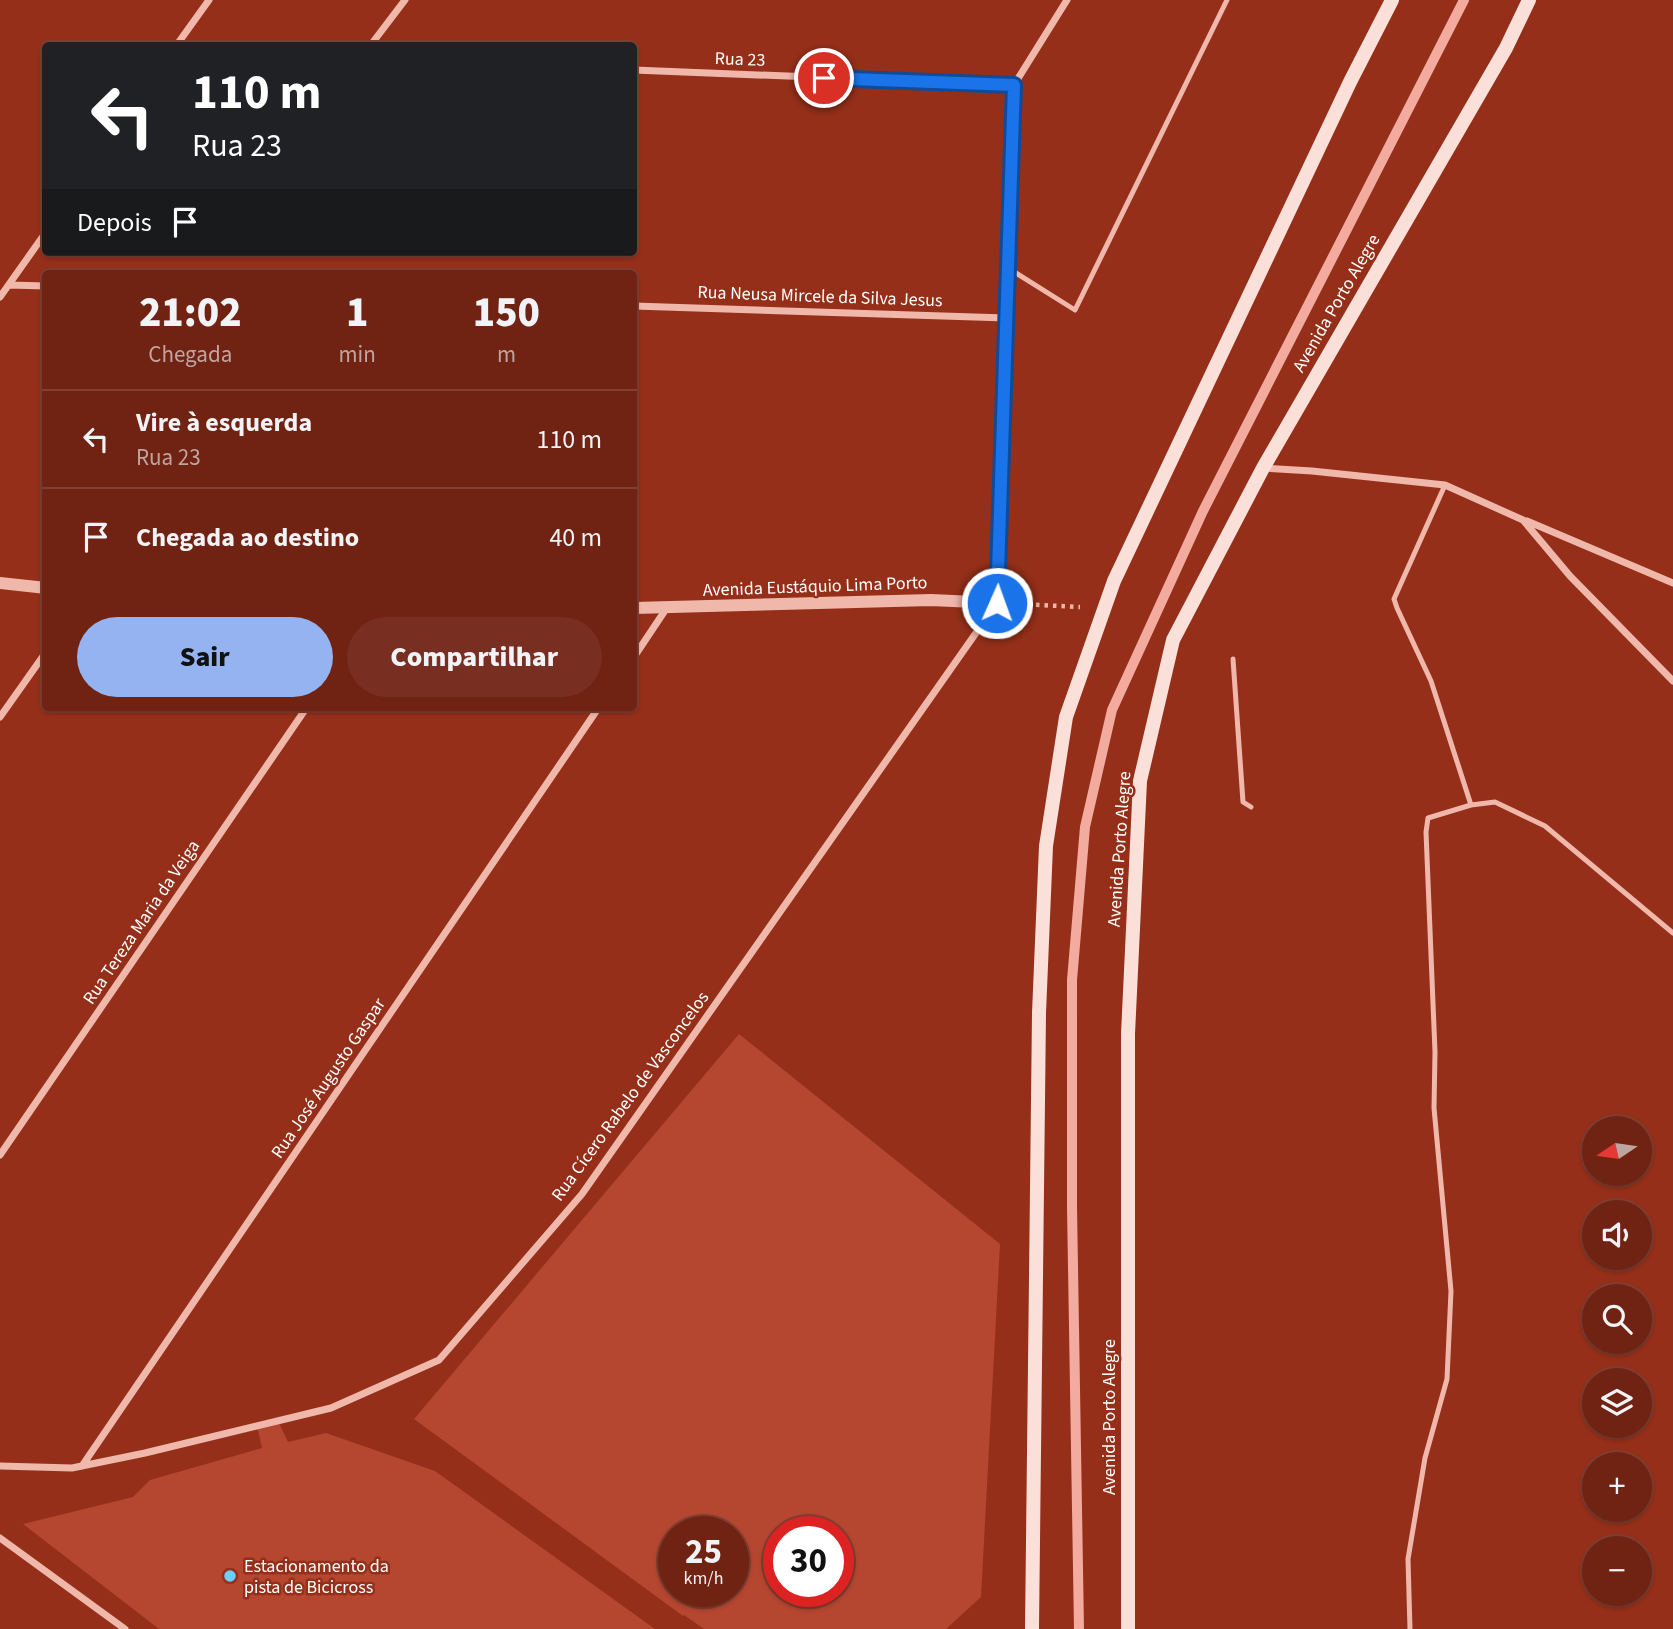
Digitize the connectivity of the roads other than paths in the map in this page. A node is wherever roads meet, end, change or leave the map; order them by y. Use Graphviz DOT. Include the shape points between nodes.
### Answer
graph roads {
  1 [pos="209,0"];
  2 [pos="405,0"];
  3 [pos="1067,0"];
  4 [pos="1227,0"];
  5 [pos="1392,0"];
  6 [pos="1529,0"];
  7 [pos="179,42"];
  8 [pos="373,42"];
  9 [pos="637,70"];
  10 [pos="1014,85"];
  11 [pos="42,238"];
  12 [pos="1008,268"];
  13 [pos="9,285"];
  14 [pos="42,286"];
  15 [pos="0,297"];
  16 [pos="637,306"];
  17 [pos="1006,318"];
  18 [pos="1263,468"];
  19 [pos="1445,485"];
  20 [pos="1523,520"];
  21 [pos="0,583"];
  22 [pos="1673,583"];
  23 [pos="42,588"];
  24 [pos="997,603"];
  25 [pos="637,608"];
  26 [pos="666,609"];
  27 [pos="637,652"];
  28 [pos="42,658"];
  29 [pos="1234,659"];
  30 [pos="1673,681"];
  31 [pos="304,711"];
  32 [pos="596,711"];
  33 [pos="0,718"];
  34 [pos="1471,805"];
  35 [pos="1251,807"];
  36 [pos="1673,933"];
  37 [pos="0,1156"];
  38 [pos="0,1466"];
  39 [pos="82,1466"];
  40 [pos="0,1538"];
  41 [pos="125,1629"];
  42 [pos="1032,1629"];
  43 [pos="1128,1629"];
  44 [pos="1410,1629"];
  1 -- 7 [label="street"];
  2 -- 8 [label="street"];
  3 -- 10 [label="street"];
  4 -- 12 [label="lane" via="1075,310"];
  5 -- 42 [label="main road" via="1114,581 1066,717 1046,845 1039,1013"];
  6 -- 18 [label="main road, Avenida Porto Alegre" via="1506,48"];
  9 -- 10 [label="street, Rua 23"];
  10 -- 12 [label="street"];
  11 -- 13 [label="street"];
  12 -- 17 [label="street"];
  13 -- 14 [label="street"];
  13 -- 15 [label="street"];
  16 -- 17 [label="street, Rua Neusa Mircele da Silva Jesus"];
  17 -- 24 [label="street"];
  18 -- 19 [label="street"];
  18 -- 43 [label="main road, Avenida Porto Alegre" via="1173,640 1140,781 1128,1034"];
  19 -- 20 [label="street"];
  19 -- 34 [label="lane" via="1394,599 1431,681"];
  20 -- 22 [label="street"];
  20 -- 30 [label="street" via="1570,576"];
  21 -- 23 [label="street"];
  24 -- 26 [label="street, Avenida Eustáquio Lima Porto" via="931,600"];
  24 -- 39 [label="street, Rua Cícero Rabelo de Vasconcelos" via="582,1194 439,1360 331,1408"];
  25 -- 26 [label="street, Avenida Eustáquio Lima Porto"];
  26 -- 27 [label="street"];
  28 -- 33 [label="street"];
  29 -- 35 [label="lane" via="1243,802"];
  31 -- 37 [label="street, Rua Tereza Maria da Veiga"];
  32 -- 39 [label="street, Rua José Augusto Gaspar"];
  34 -- 36 [label="lane" via="1495,802 1545,826"];
  34 -- 44 [label="lane" via="1428,818 1426,832 1434,1108 1451,1291 1447,1379 1425,1458 1408,1559"];
  38 -- 39 [label="street, Rua Cícero Rabelo de Vasconcelos"];
  40 -- 41 [label="street"];
}
